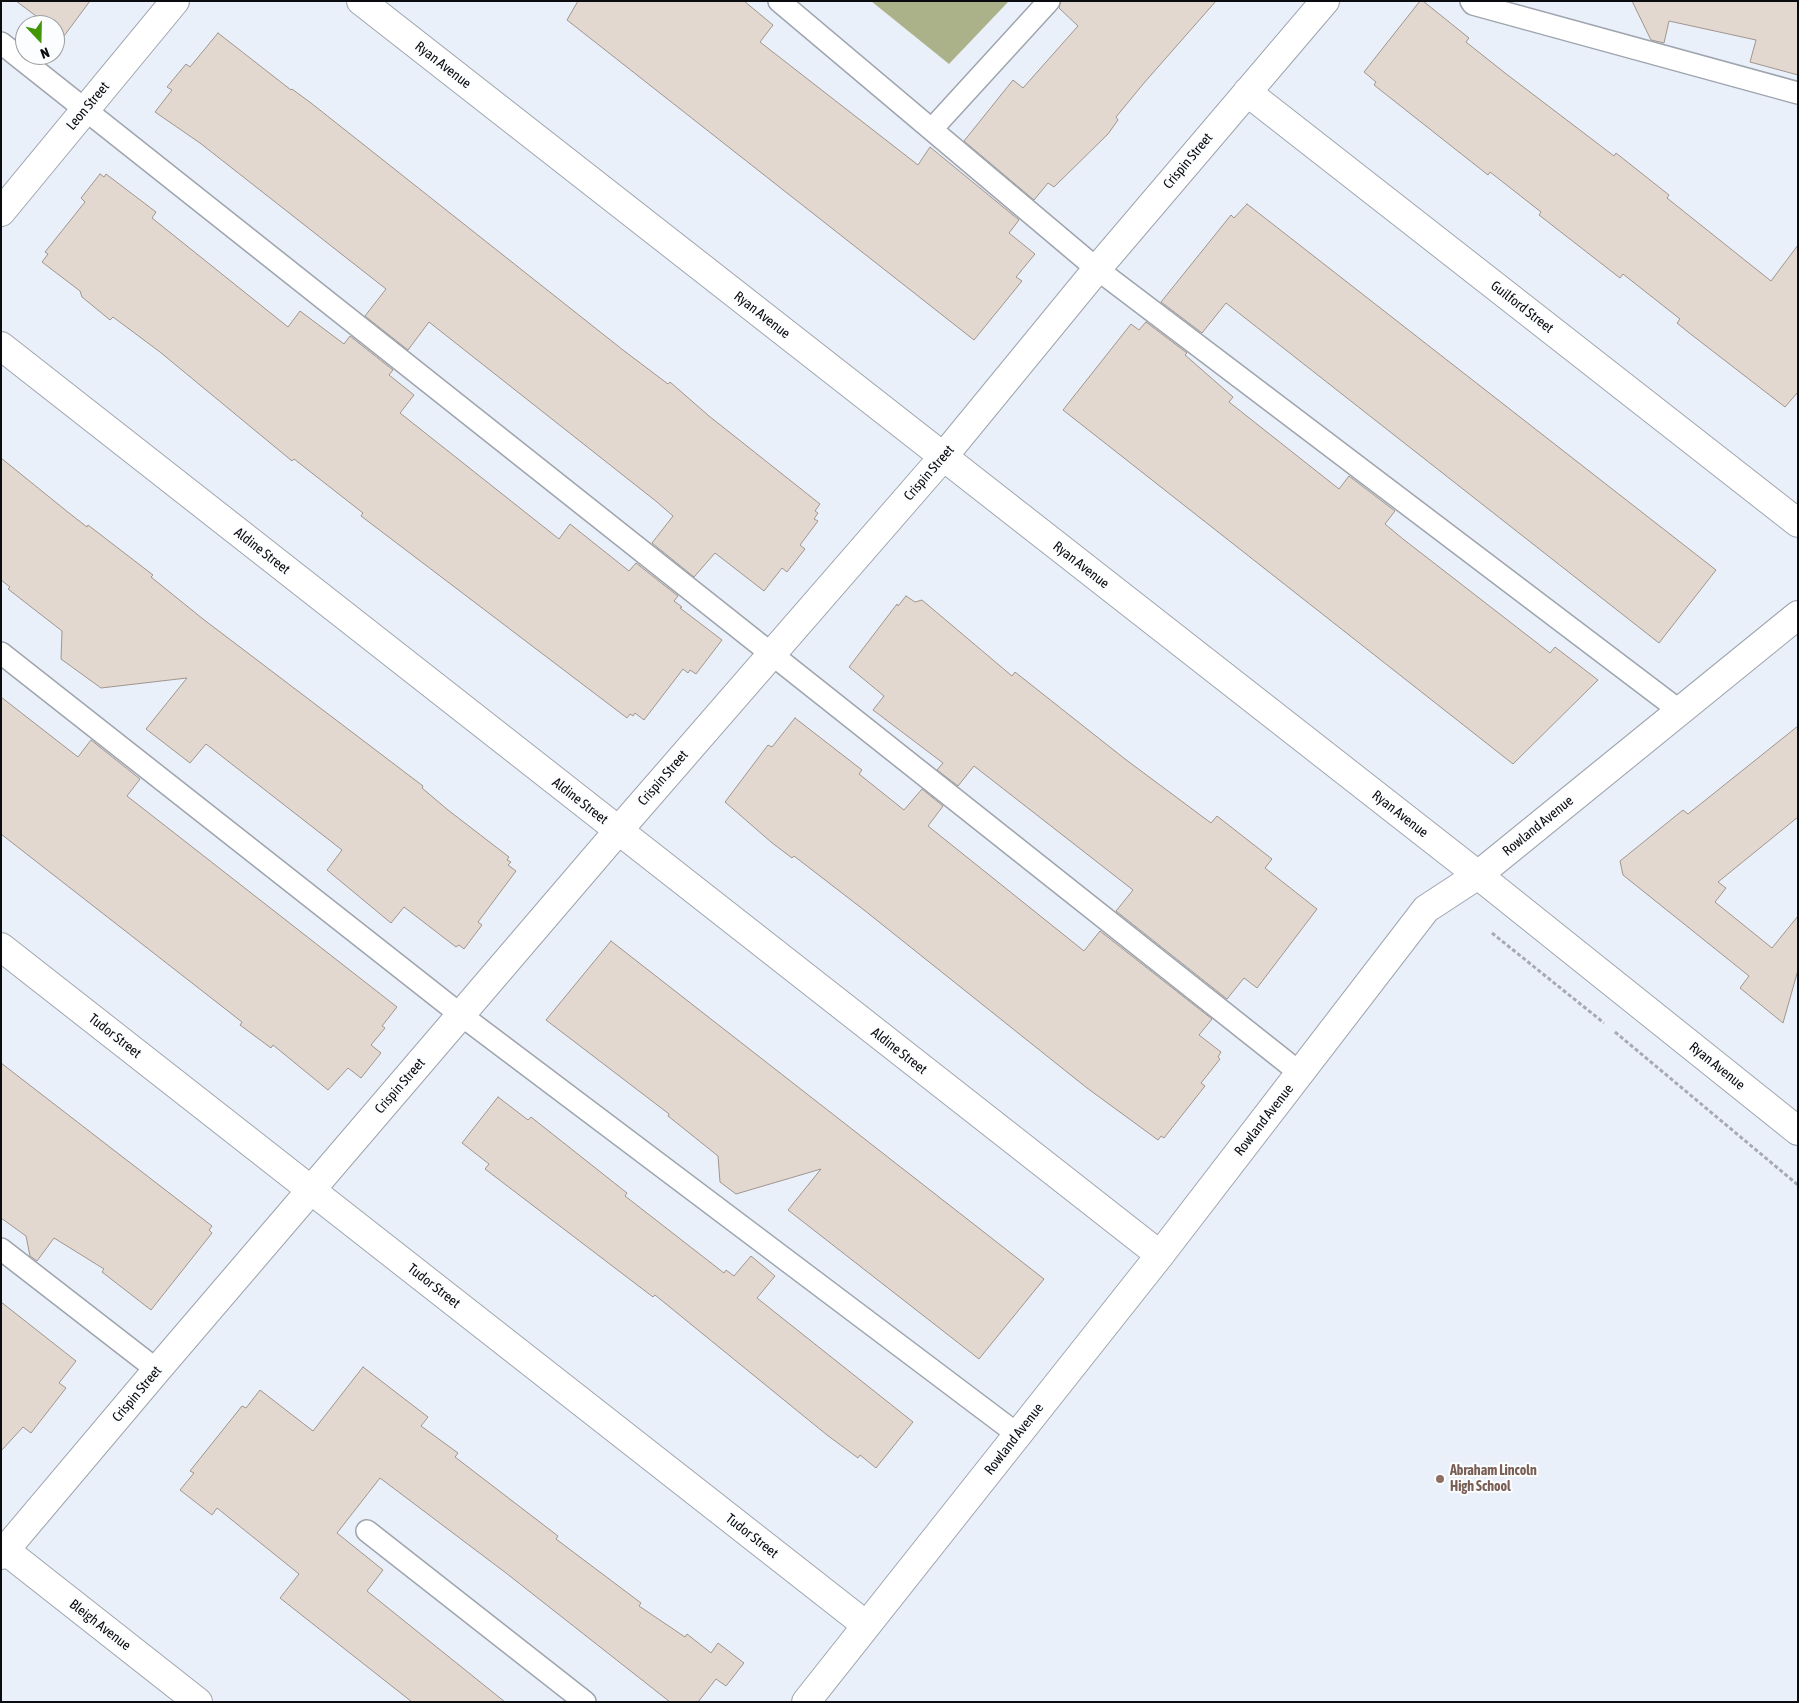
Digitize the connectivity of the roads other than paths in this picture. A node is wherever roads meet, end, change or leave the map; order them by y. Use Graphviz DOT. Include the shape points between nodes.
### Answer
graph roads {
  1 [pos="175,1"];
  2 [pos="361,1"];
  3 [pos="779,1"];
  4 [pos="1049,1"];
  5 [pos="1324,1"];
  6 [pos="1471,1"];
  7 [pos="1,43"];
  8 [pos="1247,92"];
  9 [pos="1798,93"];
  10 [pos="86,110"];
  11 [pos="932,129"];
  12 [pos="1,212"];
  13 [pos="1096,269"];
  14 [pos="1,346"];
  15 [pos="943,457"];
  16 [pos="1798,522"];
  17 [pos="1798,615"];
  18 [pos="1,653"];
  19 [pos="771,653"];
  20 [pos="1680,711"];
  21 [pos="618,831"];
  22 [pos="1478,875"];
  23 [pos="1,947"];
  24 [pos="461,1015"];
  25 [pos="1300,1073"];
  26 [pos="1798,1131"];
  27 [pos="311,1190"];
  28 [pos="1,1249"];
  29 [pos="1160,1255"];
  30 [pos="156,1370"];
  31 [pos="1017,1434"];
  32 [pos="367,1531"];
  33 [pos="3,1551"];
  34 [pos="866,1625"];
  35 [pos="198,1702"];
  36 [pos="586,1702"];
  37 [pos="806,1702"];
  1 -- 10 [label="street, Leon Street"];
  2 -- 15 [label="street, Ryan Avenue"];
  3 -- 11 [label="lane"];
  4 -- 11 [label="lane"];
  5 -- 8 [label="street, Crispin Street"];
  6 -- 9 [label="lane" via="1483,7"];
  7 -- 10 [label="lane"];
  8 -- 13 [label="street, Crispin Street"];
  8 -- 16 [label="street, Guilford Street"];
  10 -- 12 [label="street, Leon Street"];
  10 -- 19 [label="lane"];
  11 -- 13 [label="lane"];
  13 -- 15 [label="street, Crispin Street"];
  13 -- 20 [label="lane"];
  14 -- 21 [label="street, Aldine Street"];
  15 -- 19 [label="street, Crispin Street"];
  15 -- 22 [label="street, Ryan Avenue"];
  17 -- 20 [label="street, Rowland Avenue"];
  18 -- 24 [label="lane"];
  19 -- 21 [label="street, Crispin Street"];
  19 -- 25 [label="lane"];
  20 -- 22 [label="street, Rowland Avenue"];
  21 -- 24 [label="street, Crispin Street"];
  21 -- 29 [label="street, Aldine Street"];
  22 -- 25 [label="street, Rowland Avenue" via="1426,909"];
  22 -- 26 [label="street, Ryan Avenue"];
  23 -- 27 [label="street, Tudor Street"];
  24 -- 27 [label="street, Crispin Street"];
  24 -- 31 [label="lane"];
  25 -- 29 [label="street, Rowland Avenue"];
  27 -- 30 [label="street, Crispin Street"];
  27 -- 34 [label="street, Tudor Street"];
  28 -- 30 [label="lane"];
  29 -- 31 [label="street, Rowland Avenue"];
  30 -- 33 [label="street, Crispin Street"];
  31 -- 34 [label="street, Rowland Avenue"];
  32 -- 36 [label="lane"];
  33 -- 35 [label="street, Bleigh Avenue"];
  34 -- 37 [label="street, Rowland Avenue"];
}
